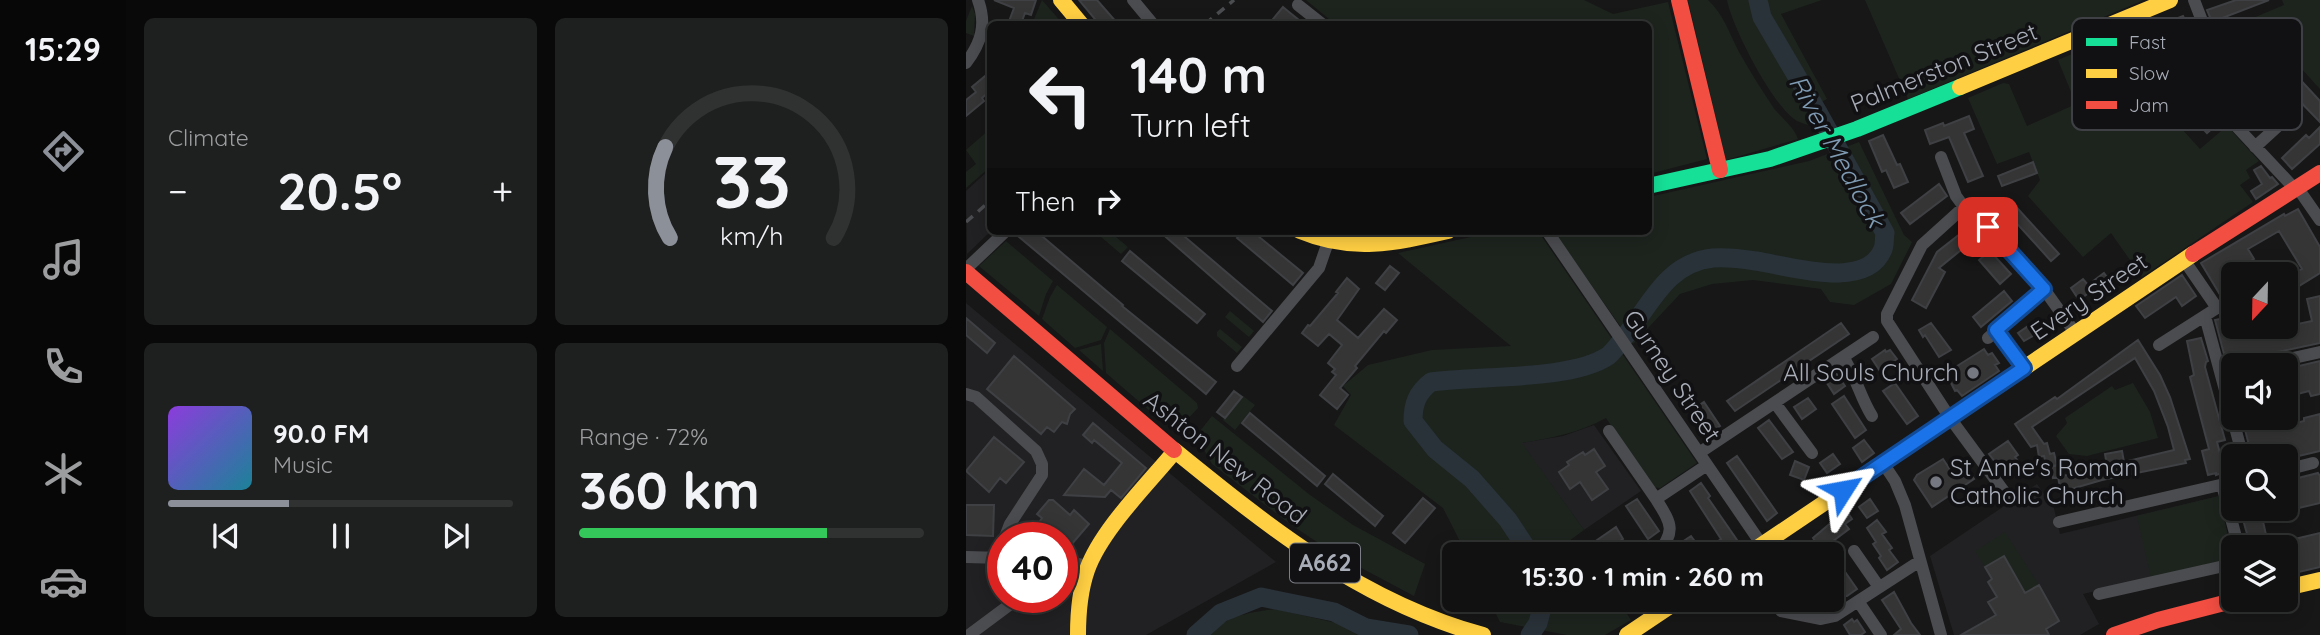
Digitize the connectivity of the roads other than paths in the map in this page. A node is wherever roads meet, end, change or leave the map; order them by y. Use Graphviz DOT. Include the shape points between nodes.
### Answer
graph roads {
  1 [pos="978,0"];
  2 [pos="1061,0"];
  3 [pos="1133,0"];
  4 [pos="1679,0"];
  5 [pos="2194,0"];
  6 [pos="2162,2"];
  7 [pos="1298,5"];
  8 [pos="2133,16"];
  9 [pos="2128,18"];
  10 [pos="2201,18"];
  11 [pos="1078,21"];
  12 [pos="1150,21"];
  13 [pos="1318,21"];
  14 [pos="986,41"];
  15 [pos="2072,41"];
  16 [pos="966,63"];
  17 [pos="2239,130"];
  18 [pos="2273,130"];
  19 [pos="2255,147"];
  20 [pos="1941,157"];
  21 [pos="1720,170"];
  22 [pos="2320,173"];
  23 [pos="1652,185"];
  24 [pos="2296,188"];
  25 [pos="1964,207"];
  26 [pos="2320,220"];
  27 [pos="1002,235"];
  28 [pos="1310,235"];
  29 [pos="1427,235"];
  30 [pos="1550,235"];
  31 [pos="1328,242"];
  32 [pos="2184,260"];
  33 [pos="966,271"];
  34 [pos="2044,289"];
  35 [pos="2206,316"];
  36 [pos="2076,334"];
  37 [pos="1873,337"];
  38 [pos="2160,345"];
  39 [pos="2320,352"];
  40 [pos="2221,356"];
  41 [pos="1843,357"];
  42 [pos="2298,357"];
  43 [pos="1237,366"];
  44 [pos="2024,368"];
  45 [pos="966,394"];
  46 [pos="1775,403"];
  47 [pos="1872,416"];
  48 [pos="1950,418"];
  49 [pos="1609,431"];
  50 [pos="1175,451"];
  51 [pos="1699,453"];
  52 [pos="1812,453"];
  53 [pos="1883,463"];
  54 [pos="2312,463"];
  55 [pos="1707,465"];
  56 [pos="2298,467"];
  57 [pos="2221,484"];
  58 [pos="1656,499"];
  59 [pos="2011,501"];
  60 [pos="1011,522"];
  61 [pos="2059,522"];
  62 [pos="1665,542"];
  63 [pos="1760,542"];
  64 [pos="1766,542"];
  65 [pos="1854,551"];
  66 [pos="966,557"];
  67 [pos="987,558"];
  68 [pos="1920,561"];
  69 [pos="1078,564"];
  70 [pos="1088,566"];
  71 [pos="2221,567"];
  72 [pos="2320,580"];
  73 [pos="2298,585"];
  74 [pos="1879,587"];
  75 [pos="2099,594"];
  76 [pos="1858,601"];
  77 [pos="2221,604"];
  78 [pos="1844,610"];
  79 [pos="1661,612"];
  80 [pos="1786,612"];
  81 [pos="1841,612"];
  82 [pos="999,613"];
  83 [pos="969,635"];
  84 [pos="1079,635"];
  85 [pos="1483,635"];
  86 [pos="1627,635"];
  87 [pos="1881,635"];
  88 [pos="1941,635"];
  89 [pos="2114,635"];
  1 -- 14 [label="street"];
  2 -- 11 [label="street"];
  3 -- 12 [label="street"];
  4 -- 21 [label="street"];
  5 -- 10 [label="street"];
  6 -- 8 [label="street, Palmerston Street"];
  7 -- 13 [label="street"];
  8 -- 9 [label="street, Palmerston Street"];
  14 -- 16 [label="street"];
  15 -- 21 [label="street, Palmerston Street" via="1857,129 1770,159"];
  17 -- 19 [label="street"];
  18 -- 19 [label="street"];
  19 -- 24 [label="street"];
  20 -- 25 [label="street"];
  21 -- 23 [label="street, Palmerston Street"];
  22 -- 24 [label="street, Every Street"];
  24 -- 26 [label="street"];
  24 -- 32 [label="street, Every Street"];
  25 -- 34 [label="street" via="1969,206"];
  25 -- 48 [label="street" via="1922,245 1887,314 1887,321"];
  27 -- 33 [label="street"];
  28 -- 31 [label="street"];
  29 -- 31 [label="street" via="1376,245"];
  30 -- 51 [label="street, Gurney Street"];
  31 -- 43 [label="street" via="1319,268"];
  32 -- 35 [label="street" via="2217,308"];
  32 -- 36 [label="street, Every Street"];
  33 -- 50 [label="street, Ashton New Road / A662"];
  34 -- 36 [label="street"];
  34 -- 44 [label="street" via="1992,334"];
  35 -- 38 [label="street"];
  35 -- 40 [label="street"];
  36 -- 44 [label="street, Every Street"];
  37 -- 41 [label="street"];
  39 -- 42 [label="street"];
  41 -- 46 [label="street"];
  41 -- 47 [label="street"];
  44 -- 48 [label="street, Every Street"];
  45 -- 60 [label="street" via="976,397 1036,451 1042,464 1042,475"];
  46 -- 51 [label="street"];
  46 -- 52 [label="street"];
  48 -- 53 [label="street, Every Street"];
  48 -- 59 [label="street"];
  49 -- 58 [label="street"];
  50 -- 70 [label="street"];
  50 -- 85 [label="street, Ashton New Road / A662" via="1293,543 1338,571 1431,620"];
  51 -- 55 [label="street, Gurney Street"];
  53 -- 64 [label="street, Every Street"];
  53 -- 68 [label="street" via="1905,505"];
  54 -- 56 [label="street"];
  55 -- 58 [label="street"];
  55 -- 63 [label="street, Gurney Street"];
  57 -- 61 [label="street"];
  58 -- 62 [label="street" via="1671,529"];
  65 -- 74 [label="street"];
  66 -- 67 [label="street"];
  68 -- 74 [label="street"];
  68 -- 88 [label="street"];
  69 -- 70 [label="street"];
  70 -- 84 [label="street"];
  71 -- 75 [label="street"];
  72 -- 73 [label="street"];
  74 -- 76 [label="street"];
  76 -- 78 [label="street"];
  76 -- 87 [label="street"];
  77 -- 89 [label="street"];
  79 -- 86 [label="street"];
  80 -- 81 [label="street" via="1821,619"];
  82 -- 83 [label="street"];
}
